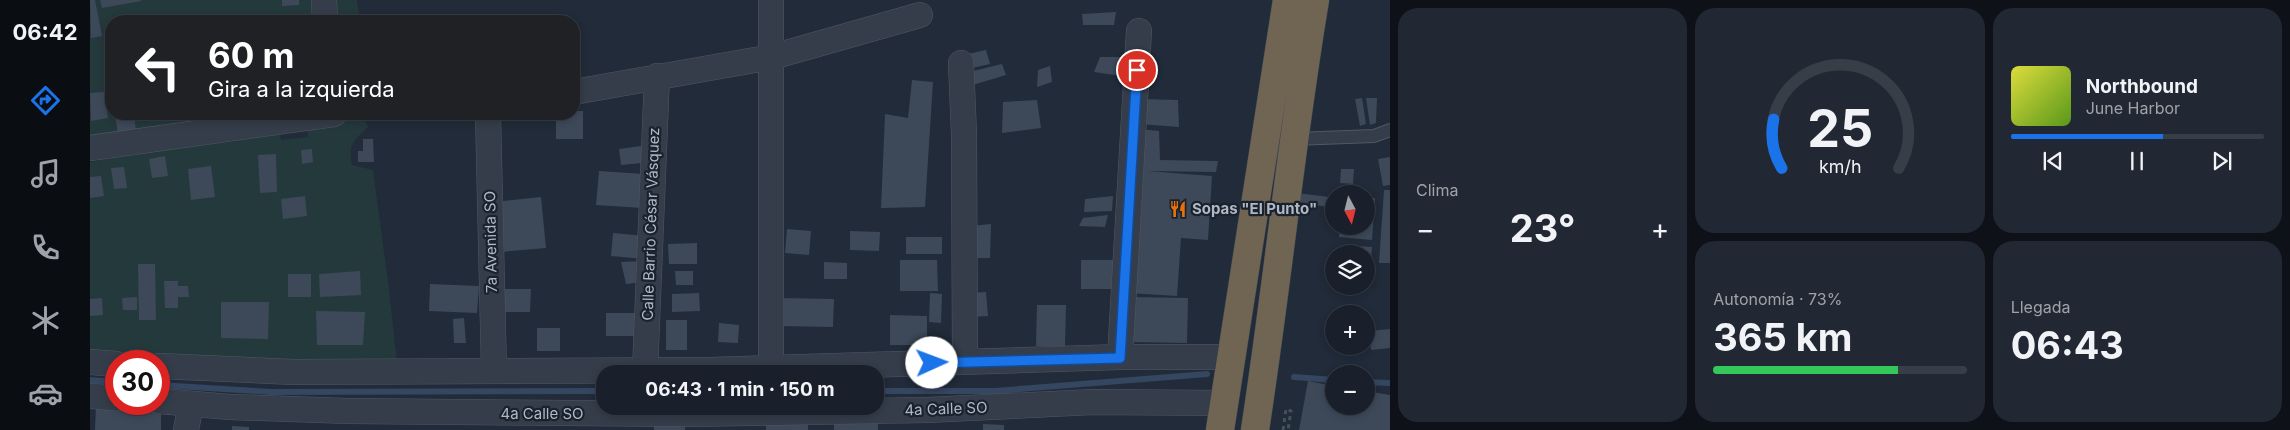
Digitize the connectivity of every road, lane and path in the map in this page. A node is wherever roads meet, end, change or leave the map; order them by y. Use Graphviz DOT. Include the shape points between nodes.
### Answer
graph roads {
  1 [pos="324,0"];
  2 [pos="770,0"];
  3 [pos="1287,0"];
  4 [pos="1315,0"];
  5 [pos="325,15"];
  6 [pos="920,15"];
  7 [pos="1139,31"];
  8 [pos="772,57"];
  9 [pos="961,63"];
  10 [pos="657,76"];
  11 [pos="580,91"];
  12 [pos="287,120"];
  13 [pos="488,120"];
  14 [pos="1390,130"];
  15 [pos="1294,139"];
  16 [pos="90,148"];
  17 [pos="1231,357"];
  18 [pos="1120,358"];
  19 [pos="90,362"];
  20 [pos="965,362"];
  21 [pos="105,363"];
  22 [pos="645,365"];
  23 [pos="771,365"];
  24 [pos="868,365"];
  25 [pos="170,366"];
  26 [pos="494,370"];
  27 [pos="596,371"];
  28 [pos="90,396"];
  29 [pos="105,397"];
  30 [pos="170,402"];
  31 [pos="191,404"];
  32 [pos="1224,404"];
  33 [pos="955,420"];
  34 [pos="449,421"];
  35 [pos="763,422"];
  36 [pos="186,430"];
  37 [pos="1220,430"];
  38 [pos="1255,430"];
  39 [pos="1283,430"];
  40 [pos="1288,430"];
  1 -- 5 [label="street"];
  2 -- 8 [label="street"];
  3 -- 17 [label="highway"];
  4 -- 15 [label="highway"];
  6 -- 8 [label="street"];
  7 -- 18 [label="street"];
  8 -- 10 [label="street"];
  8 -- 23 [label="street"];
  9 -- 20 [label="street"];
  10 -- 11 [label="street"];
  10 -- 22 [label="street, Calle Barrio César Vásquez"];
  12 -- 16 [label="street"];
  13 -- 26 [label="street, 7a Avenida SO"];
  14 -- 15 [label="lane" via="1374,136"];
  15 -- 38 [label="highway"];
  17 -- 18 [label="street"];
  17 -- 32 [label="highway"];
  18 -- 20 [label="street"];
  19 -- 21 [label="street"];
  20 -- 24 [label="street"];
  25 -- 26 [label="street" via="293,372"];
  26 -- 27 [label="street"];
  28 -- 29 [label="street"];
  30 -- 31 [label="street, 4a Calle SO"];
  31 -- 34 [label="street, 4a Calle SO" via="338,411"];
  31 -- 36 [label="street"];
  32 -- 33 [label="street, 4a Calle SO" via="1093,402"];
  32 -- 37 [label="highway"];
  33 -- 35 [label="street, 4a Calle SO"];
  34 -- 35 [label="street, 4a Calle SO"];
  39 -- 40 [label="path" via="1286,410 1291,411"];
}
